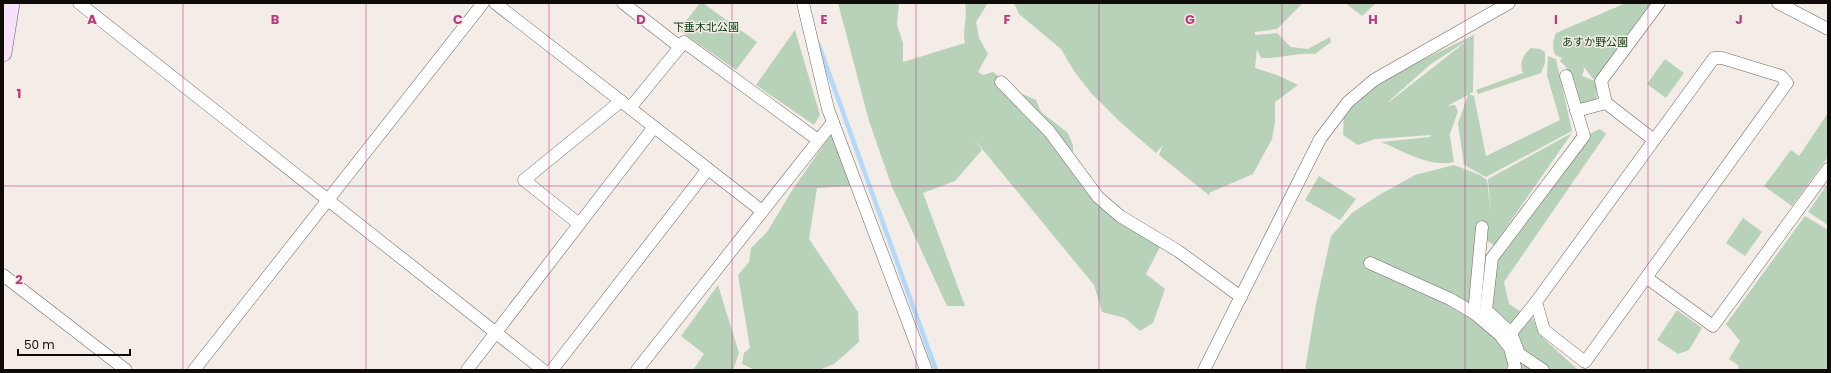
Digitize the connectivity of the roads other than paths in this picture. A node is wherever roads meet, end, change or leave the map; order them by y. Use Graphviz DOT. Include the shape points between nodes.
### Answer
graph roads {
  1 [pos="11,3"];
  2 [pos="79,3"];
  3 [pos="483,3"];
  4 [pos="495,3"];
  5 [pos="623,3"];
  6 [pos="803,3"];
  7 [pos="1509,3"];
  8 [pos="1659,3"];
  9 [pos="1778,3"];
  10 [pos="1490,8"];
  11 [pos="1828,29"];
  12 [pos="680,47"];
  13 [pos="3,53"];
  14 [pos="1566,76"];
  15 [pos="1001,82"];
  16 [pos="1606,103"];
  17 [pos="626,104"];
  18 [pos="1576,111"];
  19 [pos="833,122"];
  20 [pos="654,127"];
  21 [pos="818,140"];
  22 [pos="1654,140"];
  23 [pos="708,169"];
  24 [pos="1828,169"];
  25 [pos="328,199"];
  26 [pos="762,211"];
  27 [pos="580,224"];
  28 [pos="1482,227"];
  29 [pos="1370,262"];
  30 [pos="3,275"];
  31 [pos="1647,278"];
  32 [pos="1241,297"];
  33 [pos="1536,302"];
  34 [pos="1474,313"];
  35 [pos="496,332"];
  36 [pos="1511,333"];
  37 [pos="126,370"];
  38 [pos="194,370"];
  39 [pos="467,370"];
  40 [pos="543,370"];
  41 [pos="552,370"];
  42 [pos="637,370"];
  43 [pos="926,370"];
  44 [pos="1204,370"];
  45 [pos="1513,370"];
  46 [pos="1543,370"];
  1 -- 13 [label="street"];
  2 -- 25 [label="street"];
  3 -- 25 [label="street"];
  4 -- 17 [label="street"];
  5 -- 12 [label="street"];
  6 -- 19 [label="street"];
  7 -- 10 [label="street"];
  8 -- 16 [label="street" via="1601,81"];
  9 -- 11 [label="street"];
  10 -- 32 [label="street" via="1374,80 1348,102 1320,139"];
  12 -- 17 [label="street"];
  12 -- 21 [label="street" via="684,42"];
  14 -- 18 [label="street"];
  15 -- 32 [label="street" via="1049,131 1098,197 1120,216 1178,251"];
  16 -- 18 [label="street"];
  16 -- 22 [label="street"];
  17 -- 20 [label="street"];
  17 -- 27 [label="street" via="524,180"];
  18 -- 36 [label="street" via="1584,136 1492,258 1486,310"];
  19 -- 21 [label="street"];
  19 -- 43 [label="street"];
  20 -- 23 [label="street"];
  20 -- 27 [label="street"];
  21 -- 26 [label="street"];
  22 -- 31 [label="street" via="1714,58 1722,58 1781,76 1787,83"];
  22 -- 33 [label="street"];
  23 -- 26 [label="street"];
  23 -- 41 [label="street"];
  24 -- 31 [label="street" via="1713,326"];
  25 -- 35 [label="street"];
  25 -- 38 [label="street"];
  26 -- 42 [label="street"];
  27 -- 35 [label="street"];
  28 -- 34 [label="street"];
  29 -- 34 [label="street"];
  30 -- 37 [label="street"];
  31 -- 33 [label="street" via="1585,362 1544,330"];
  32 -- 44 [label="street"];
  33 -- 36 [label="street"];
  34 -- 45 [label="street" via="1510,348"];
  35 -- 39 [label="street"];
  35 -- 40 [label="street"];
  36 -- 46 [label="street" via="1520,354"];
}
